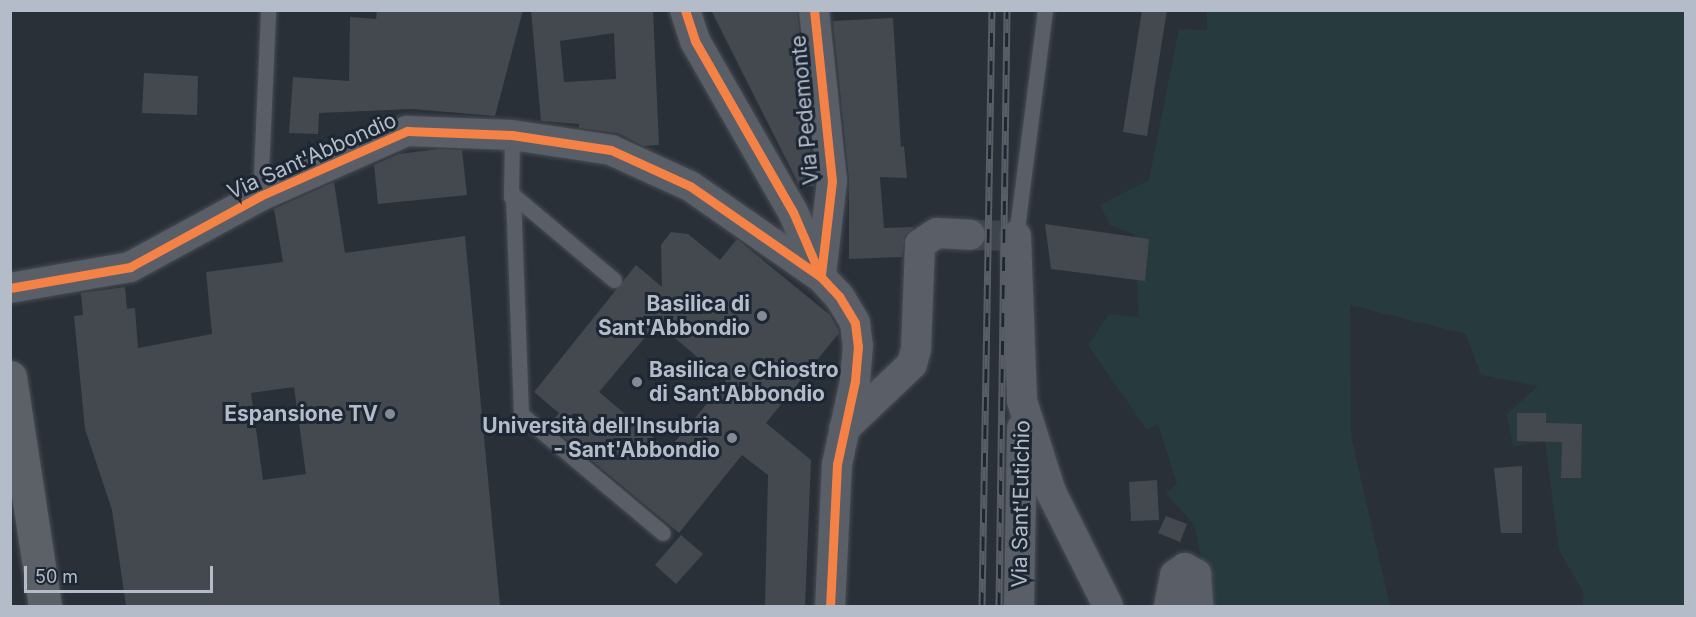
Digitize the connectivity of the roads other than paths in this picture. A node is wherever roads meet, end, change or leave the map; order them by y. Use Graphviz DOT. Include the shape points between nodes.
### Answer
graph roads {
  1 [pos="268,10"];
  2 [pos="685,10"];
  3 [pos="814,10"];
  4 [pos="1045,10"];
  5 [pos="512,135"];
  6 [pos="513,195"];
  7 [pos="260,196"];
  8 [pos="956,234"];
  9 [pos="1016,236"];
  10 [pos="820,278"];
  11 [pos="614,280"];
  12 [pos="10,288"];
  13 [pos="10,377"];
  14 [pos="1022,401"];
  15 [pos="844,429"];
  16 [pos="663,533"];
  17 [pos="45,606"];
  18 [pos="830,606"];
  19 [pos="1019,606"];
  20 [pos="1108,606"];
  21 [pos="1169,606"];
  22 [pos="1198,606"];
  1 -- 7 [label="lane"];
  2 -- 10 [label="street" via="695,41 793,212"];
  3 -- 10 [label="street, Via Pedemonte" via="832,181"];
  4 -- 9 [label="lane"];
  5 -- 6 [label="lane"];
  5 -- 7 [label="street, Via Sant'Abbondio" via="407,131"];
  5 -- 10 [label="street, Via Sant'Abbondio" via="611,150 690,186"];
  6 -- 11 [label="lane"];
  6 -- 16 [label="lane" via="521,414"];
  7 -- 12 [label="street, Via Sant'Abbondio" via="130,267"];
  8 -- 15 [label="street" via="920,244 912,364"];
  9 -- 14 [label="street"];
  10 -- 15 [label="street" via="839,296 855,323 855,381"];
  13 -- 17 [label="main road"];
  14 -- 19 [label="street, Via Sant'Eutichio"];
  14 -- 20 [label="street" via="1051,492"];
  15 -- 18 [label="street" via="837,464"];
  21 -- 22 [label="street" via="1175,575 1185,568 1196,574"];
}
